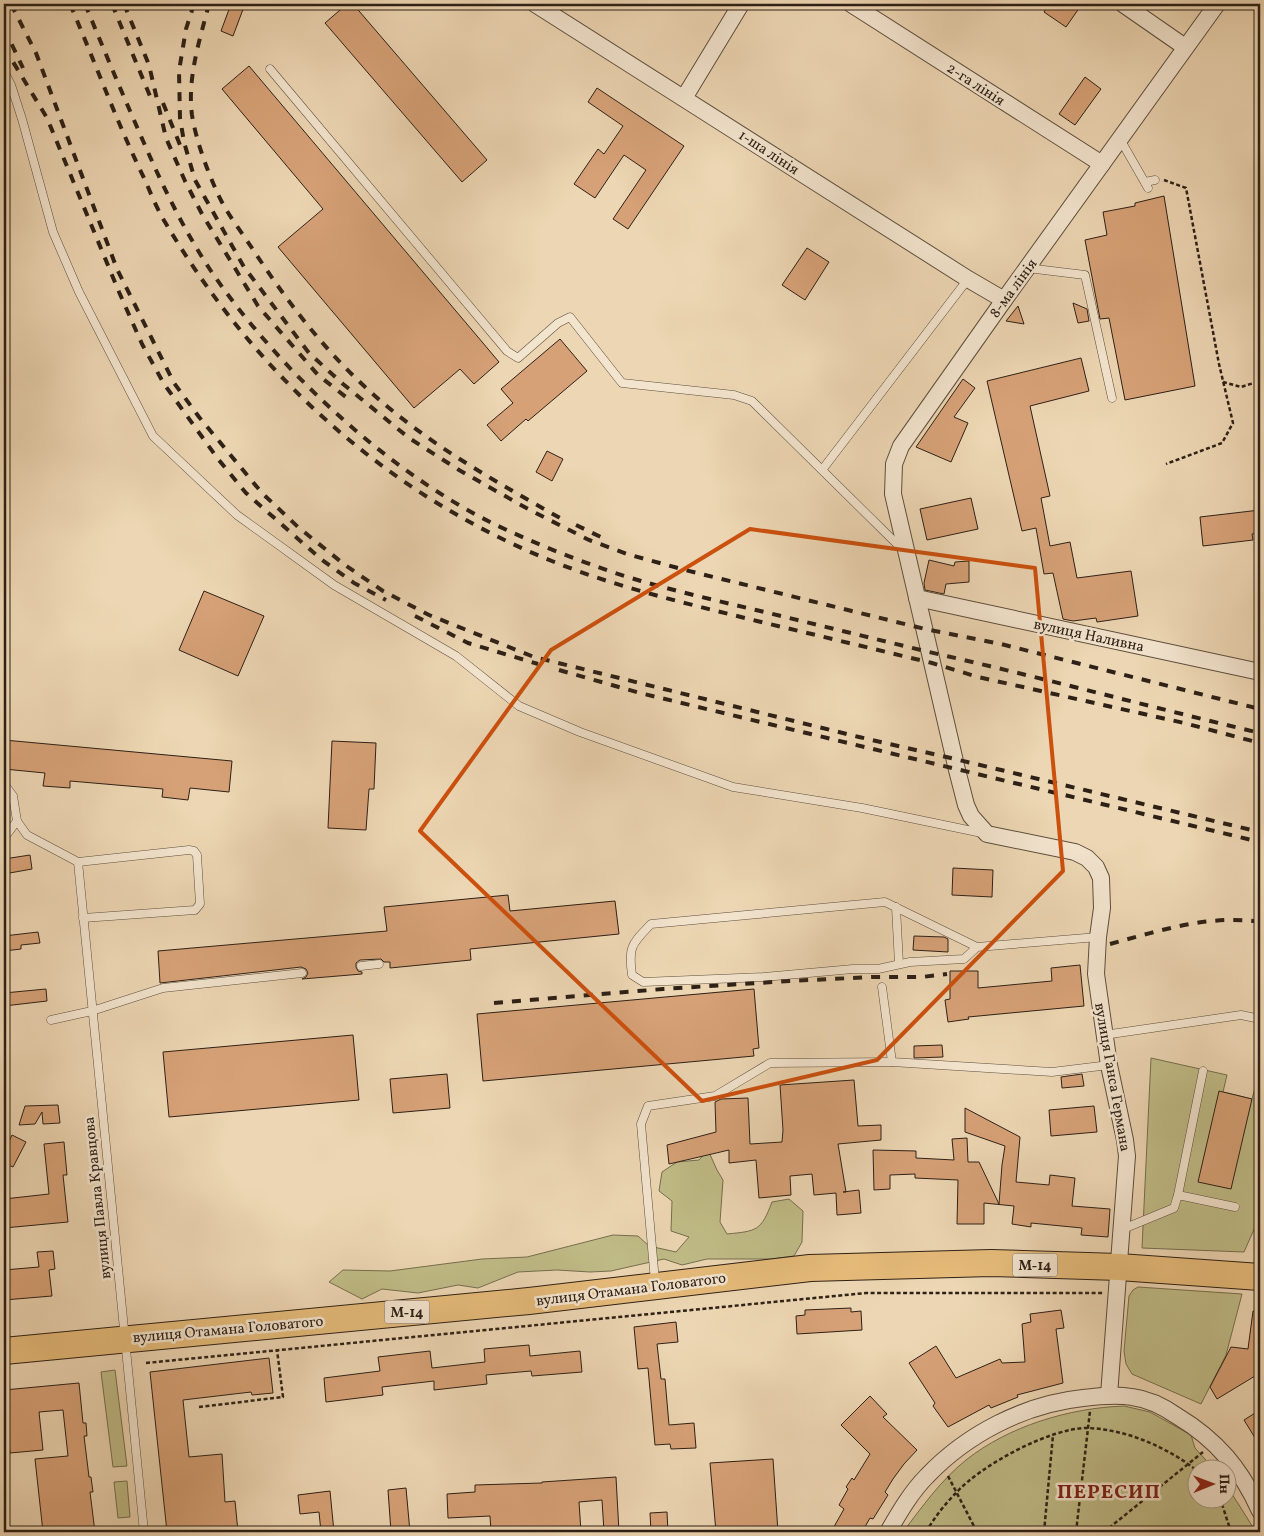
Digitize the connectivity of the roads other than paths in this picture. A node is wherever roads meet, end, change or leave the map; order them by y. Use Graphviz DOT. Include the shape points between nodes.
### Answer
graph roads {
  1 [pos="534,4"];
  2 [pos="741,4"];
  3 [pos="851,4"];
  4 [pos="1124,4"];
  5 [pos="1217,4"];
  6 [pos="1185,47"];
  7 [pos="270,69"];
  8 [pos="4,71"];
  9 [pos="684,98"];
  10 [pos="1120,139"];
  11 [pos="1102,164"];
  12 [pos="1155,180"];
  13 [pos="1027,268"];
  14 [pos="968,279"];
  15 [pos="1004,300"];
  16 [pos="1112,398"];
  17 [pos="822,470"];
  18 [pos="907,554"];
  19 [pos="917,598"];
  20 [pos="1260,672"];
  21 [pos="4,786"];
  22 [pos="17,821"];
  23 [pos="987,834"];
  24 [pos="4,838"];
  25 [pos="78,862"];
  26 [pos="896,907"];
  27 [pos="83,918"];
  28 [pos="1098,937"];
  29 [pos="977,947"];
  30 [pos="379,964"];
  31 [pos="899,964"];
  32 [pos="361,966"];
  33 [pos="302,973"];
  34 [pos="882,987"];
  35 [pos="92,1012"];
  36 [pos="1260,1019"];
  37 [pos="51,1020"];
  38 [pos="1104,1035"];
  39 [pos="892,1062"];
  40 [pos="1109,1065"];
  41 [pos="1203,1071"];
  42 [pos="1178,1194"];
  43 [pos="1235,1207"];
  44 [pos="1123,1229"];
  45 [pos="1119,1267"];
  46 [pos="1260,1278"];
  47 [pos="656,1286"];
  48 [pos="125,1339"];
  49 [pos="4,1351"];
  50 [pos="1110,1395"];
  51 [pos="1259,1507"];
  52 [pos="144,1532"];
  53 [pos="888,1532"];
  1 -- 9 [label="street, 1-ша лінія"];
  2 -- 9 [label="street"];
  3 -- 11 [label="street, 2-га лінія"];
  4 -- 6 [label="street"];
  5 -- 6 [label="street, 8-ма лінія"];
  6 -- 10 [label="street, 8-ма лінія"];
  7 -- 17 [label="lane" via="507,351 518,358 558,323 570,318 622,382 734,395 752,401"];
  8 -- 23 [label="lane" via="22,119 54,232 79,292 153,436 237,515 334,585 456,656 519,706 580,732 733,787 862,808"];
  9 -- 14 [label="street, 1-ша лінія"];
  10 -- 11 [label="street, 8-ма лінія"];
  10 -- 12 [label="lane" via="1146,185"];
  11 -- 13 [label="street, 8-ма лінія"];
  13 -- 15 [label="street, 8-ма лінія"];
  13 -- 16 [label="lane" via="1085,275"];
  14 -- 15 [label="street, 1-ша лінія"];
  14 -- 17 [label="lane"];
  15 -- 18 [label="street, 8-ма лінія" via="902,446 894,464 893,494"];
  17 -- 18 [label="lane"];
  18 -- 19 [label="street, 8-ма лінія"];
  19 -- 20 [label="street, вулиця Наливна"];
  19 -- 23 [label="street, 8-ма лінія" via="966,805"];
  21 -- 22 [label="lane" via="13,796"];
  22 -- 24 [label="lane"];
  22 -- 25 [label="lane" via="28,835"];
  23 -- 28 [label="street, вулиця Ганса Германа" via="1076,852 1087,858 1101,878 1102,908"];
  25 -- 27 [label="lane, вулиця Павла Кравцова"];
  25 -- 27 [label="lane" via="188,850 197,855 200,904 195,910"];
  26 -- 29 [label="lane"];
  26 -- 31 [label="lane"];
  26 -- 31 [label="lane" via="885,902 651,924 634,941 630,955 632,974 643,982 878,969"];
  27 -- 35 [label="lane, вулиця Павла Кравцова"];
  28 -- 29 [label="lane"];
  28 -- 38 [label="street, вулиця Ганса Германа" via="1096,974"];
  29 -- 31 [label="lane" via="964,959"];
  30 -- 32 [label="lane"];
  33 -- 35 [label="lane" via="163,988"];
  34 -- 39 [label="lane"];
  35 -- 37 [label="lane"];
  35 -- 48 [label="lane, вулиця Павла Кравцова"];
  36 -- 38 [label="lane" via="1241,1015"];
  38 -- 40 [label="street, вулиця Ганса Германа"];
  39 -- 40 [label="lane" via="1052,1072"];
  39 -- 47 [label="lane" via="770,1063 715,1096 648,1106 641,1124"];
  40 -- 44 [label="street, вулиця Ганса Германа" via="1127,1156"];
  41 -- 42 [label="lane"];
  42 -- 43 [label="lane"];
  42 -- 44 [label="lane" via="1174,1208"];
  44 -- 45 [label="street, вулиця Ганса Германа"];
  45 -- 46 [label="main road, вулиця Отамана Головатого / М-14"];
  45 -- 47 [label="main road, вулиця Отамана Головатого / М-14" via="991,1264 810,1268"];
  45 -- 50 [label="street, вулиця Ганса Германа"];
  47 -- 48 [label="main road, вулиця Отамана Головатого / М-14"];
  48 -- 49 [label="main road, вулиця Отамана Головатого / М-14"];
  48 -- 52 [label="lane, вулиця Павла Кравцова"];
  50 -- 51 [label="street" via="1131,1396 1153,1403 1197,1428 1238,1471"];
  50 -- 53 [label="street" via="1058,1402 1018,1414 971,1440 926,1477"];
}
